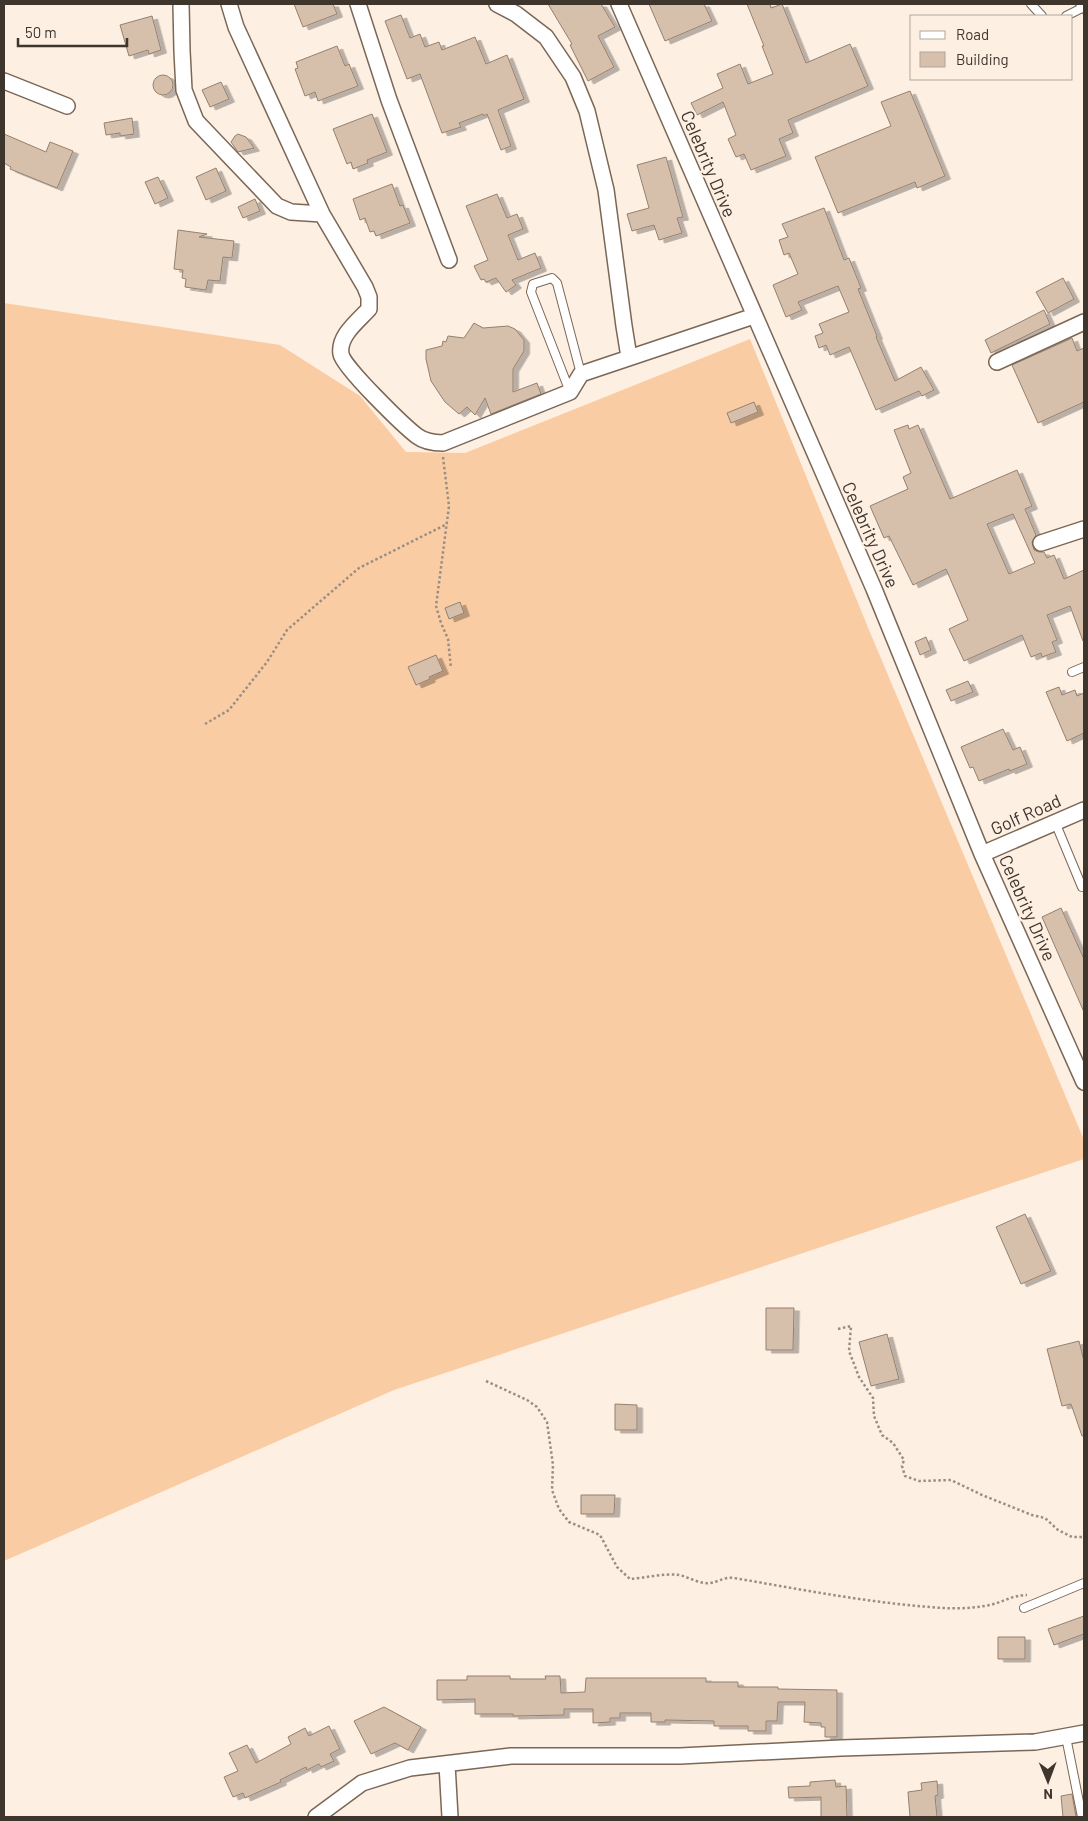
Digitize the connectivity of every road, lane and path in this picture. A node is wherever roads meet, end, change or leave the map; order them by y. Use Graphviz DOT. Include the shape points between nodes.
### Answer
graph roads {
  1 [pos="182,4"];
  2 [pos="229,4"];
  3 [pos="358,4"];
  4 [pos="497,4"];
  5 [pos="618,4"];
  6 [pos="1031,4"];
  7 [pos="1084,5"];
  8 [pos="1041,15"];
  9 [pos="1068,15"];
  10 [pos="4,81"];
  11 [pos="67,106"];
  12 [pos="322,214"];
  13 [pos="449,260"];
  14 [pos="754,316"];
  15 [pos="1084,322"];
  16 [pos="629,357"];
  17 [pos="997,362"];
  18 [pos="581,374"];
  19 [pos="570,392"];
  20 [pos="443,443"];
  21 [pos="447,524"];
  22 [pos="1084,528"];
  23 [pos="1041,543"];
  24 [pos="1084,667"];
  25 [pos="451,668"];
  26 [pos="1072,672"];
  27 [pos="205,724"];
  28 [pos="1084,810"];
  29 [pos="1055,822"];
  30 [pos="982,854"];
  31 [pos="1084,888"];
  32 [pos="1084,1082"];
  33 [pos="838,1328"];
  34 [pos="486,1381"];
  35 [pos="1084,1537"];
  36 [pos="1084,1583"];
  37 [pos="1053,1595"];
  38 [pos="1024,1608"];
  39 [pos="1084,1733"];
  40 [pos="1066,1736"];
  41 [pos="446,1764"];
  42 [pos="316,1817"];
  43 [pos="450,1817"];
  44 [pos="1082,1817"];
  1 -- 12 [label="street" via="184,90 196,121 277,206 291,212"];
  2 -- 12 [label="street" via="236,27"];
  3 -- 13 [label="street" via="389,100"];
  4 -- 16 [label="street" via="546,36 573,77 586,111 606,190"];
  5 -- 14 [label="street, Celebrity Drive"];
  6 -- 8 [label="lane"];
  7 -- 9 [label="lane"];
  10 -- 11 [label="street"];
  12 -- 20 [label="street" via="369,298 369,309 341,342 341,355 364,385 417,436"];
  14 -- 16 [label="street"];
  14 -- 30 [label="street, Celebrity Drive" via="874,589"];
  15 -- 17 [label="street"];
  16 -- 18 [label="street"];
  18 -- 19 [label="street"];
  18 -- 19 [label="lane" via="557,283 552,278 533,284 531,292"];
  19 -- 20 [label="street"];
  20 -- 21 [label="path"];
  21 -- 25 [label="path" via="436,606 448,639"];
  21 -- 27 [label="path" via="359,568 287,630 267,662 229,710"];
  22 -- 23 [label="street"];
  24 -- 26 [label="lane"];
  28 -- 29 [label="street, Golf Road"];
  29 -- 30 [label="street, Golf Road"];
  29 -- 31 [label="lane"];
  30 -- 32 [label="street, Celebrity Drive"];
  33 -- 35 [label="path" via="851,1326 849,1351 859,1377 873,1398 874,1416 882,1436 893,1443 904,1460 905,1476 919,1481 952,1480 982,1495 1045,1518 1072,1537"];
  34 -- 37 [label="path" via="537,1407 547,1422 553,1465 552,1490 559,1509 569,1522 600,1535 618,1567 630,1580 678,1575 707,1584 732,1577 818,1593 932,1608 968,1608 992,1605 1018,1595"];
  36 -- 37 [label="lane"];
  37 -- 38 [label="lane"];
  39 -- 40 [label="street"];
  40 -- 41 [label="street" via="1035,1742 680,1756 511,1756"];
  40 -- 44 [label="lane"];
  41 -- 42 [label="street" via="410,1768 362,1783"];
  41 -- 43 [label="street"];
}
